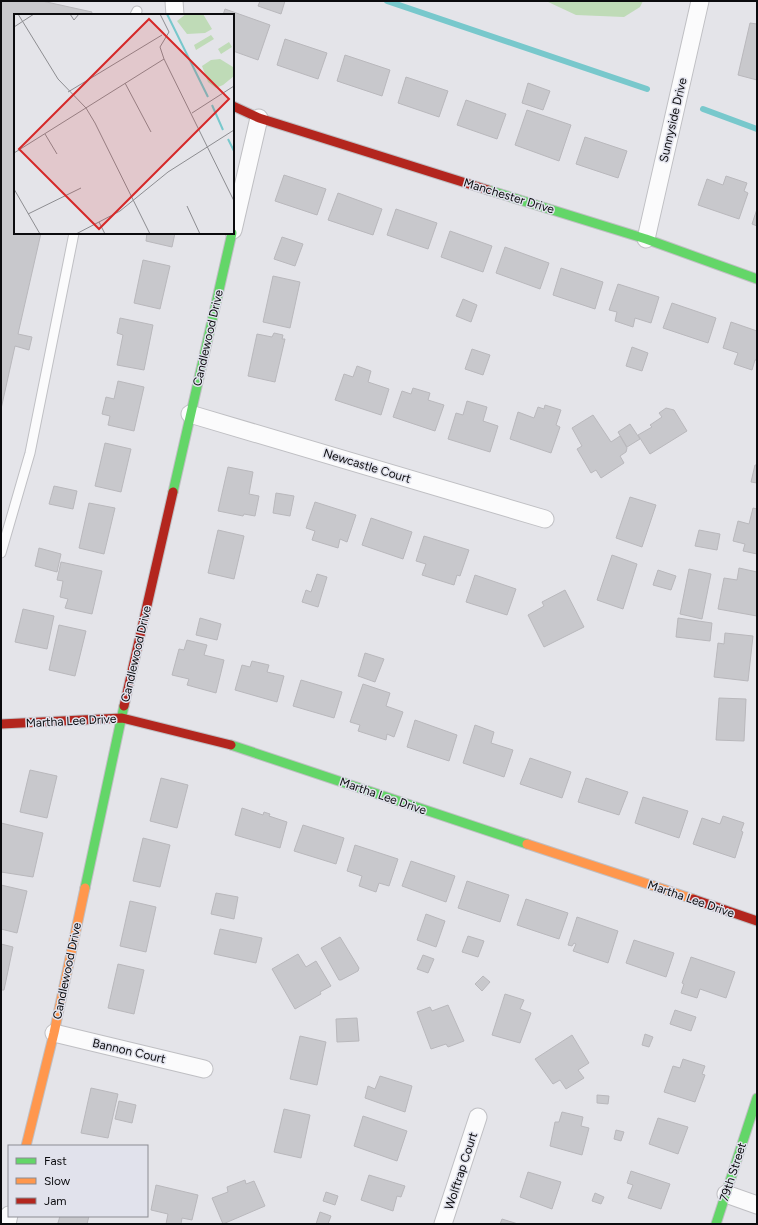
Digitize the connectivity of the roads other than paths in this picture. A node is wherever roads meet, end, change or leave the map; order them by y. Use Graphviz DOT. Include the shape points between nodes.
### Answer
graph roads {
  1 [pos="174,1"];
  2 [pos="700,1"];
  3 [pos="175,14"];
  4 [pos="234,106"];
  5 [pos="259,118"];
  6 [pos="234,228"];
  7 [pos="74,234"];
  8 [pos="233,234"];
  9 [pos="646,239"];
  10 [pos="757,279"];
  11 [pos="190,414"];
  12 [pos="545,519"];
  13 [pos="1,553"];
  14 [pos="122,718"];
  15 [pos="1,724"];
  16 [pos="757,921"];
  17 [pos="54,1033"];
  18 [pos="204,1069"];
  19 [pos="757,1098"];
  20 [pos="478,1118"];
  21 [pos="26,1145"];
  22 [pos="726,1194"];
  23 [pos="757,1205"];
  24 [pos="443,1224"];
  25 [pos="716,1224"];
  1 -- 3 [label="street"];
  2 -- 9 [label="street, Sunnyside Drive"];
  4 -- 5 [label="street"];
  5 -- 6 [label="street, Candlewood Drive"];
  5 -- 9 [label="street, Manchester Drive"];
  7 -- 13 [label="lane" via="30,454"];
  8 -- 11 [label="street, Candlewood Drive"];
  9 -- 10 [label="street, Manchester Drive"];
  11 -- 12 [label="street, Newcastle Court"];
  11 -- 14 [label="street, Candlewood Drive"];
  14 -- 15 [label="street, Martha Lee Drive"];
  14 -- 16 [label="street, Martha Lee Drive" via="233,745"];
  14 -- 17 [label="street, Candlewood Drive"];
  17 -- 18 [label="street, Bannon Court"];
  17 -- 21 [label="street, Candlewood Drive"];
  19 -- 22 [label="street, 79th Street"];
  20 -- 24 [label="street, Wolftrap Court"];
  22 -- 23 [label="street"];
  22 -- 25 [label="street, 79th Street"];
}
